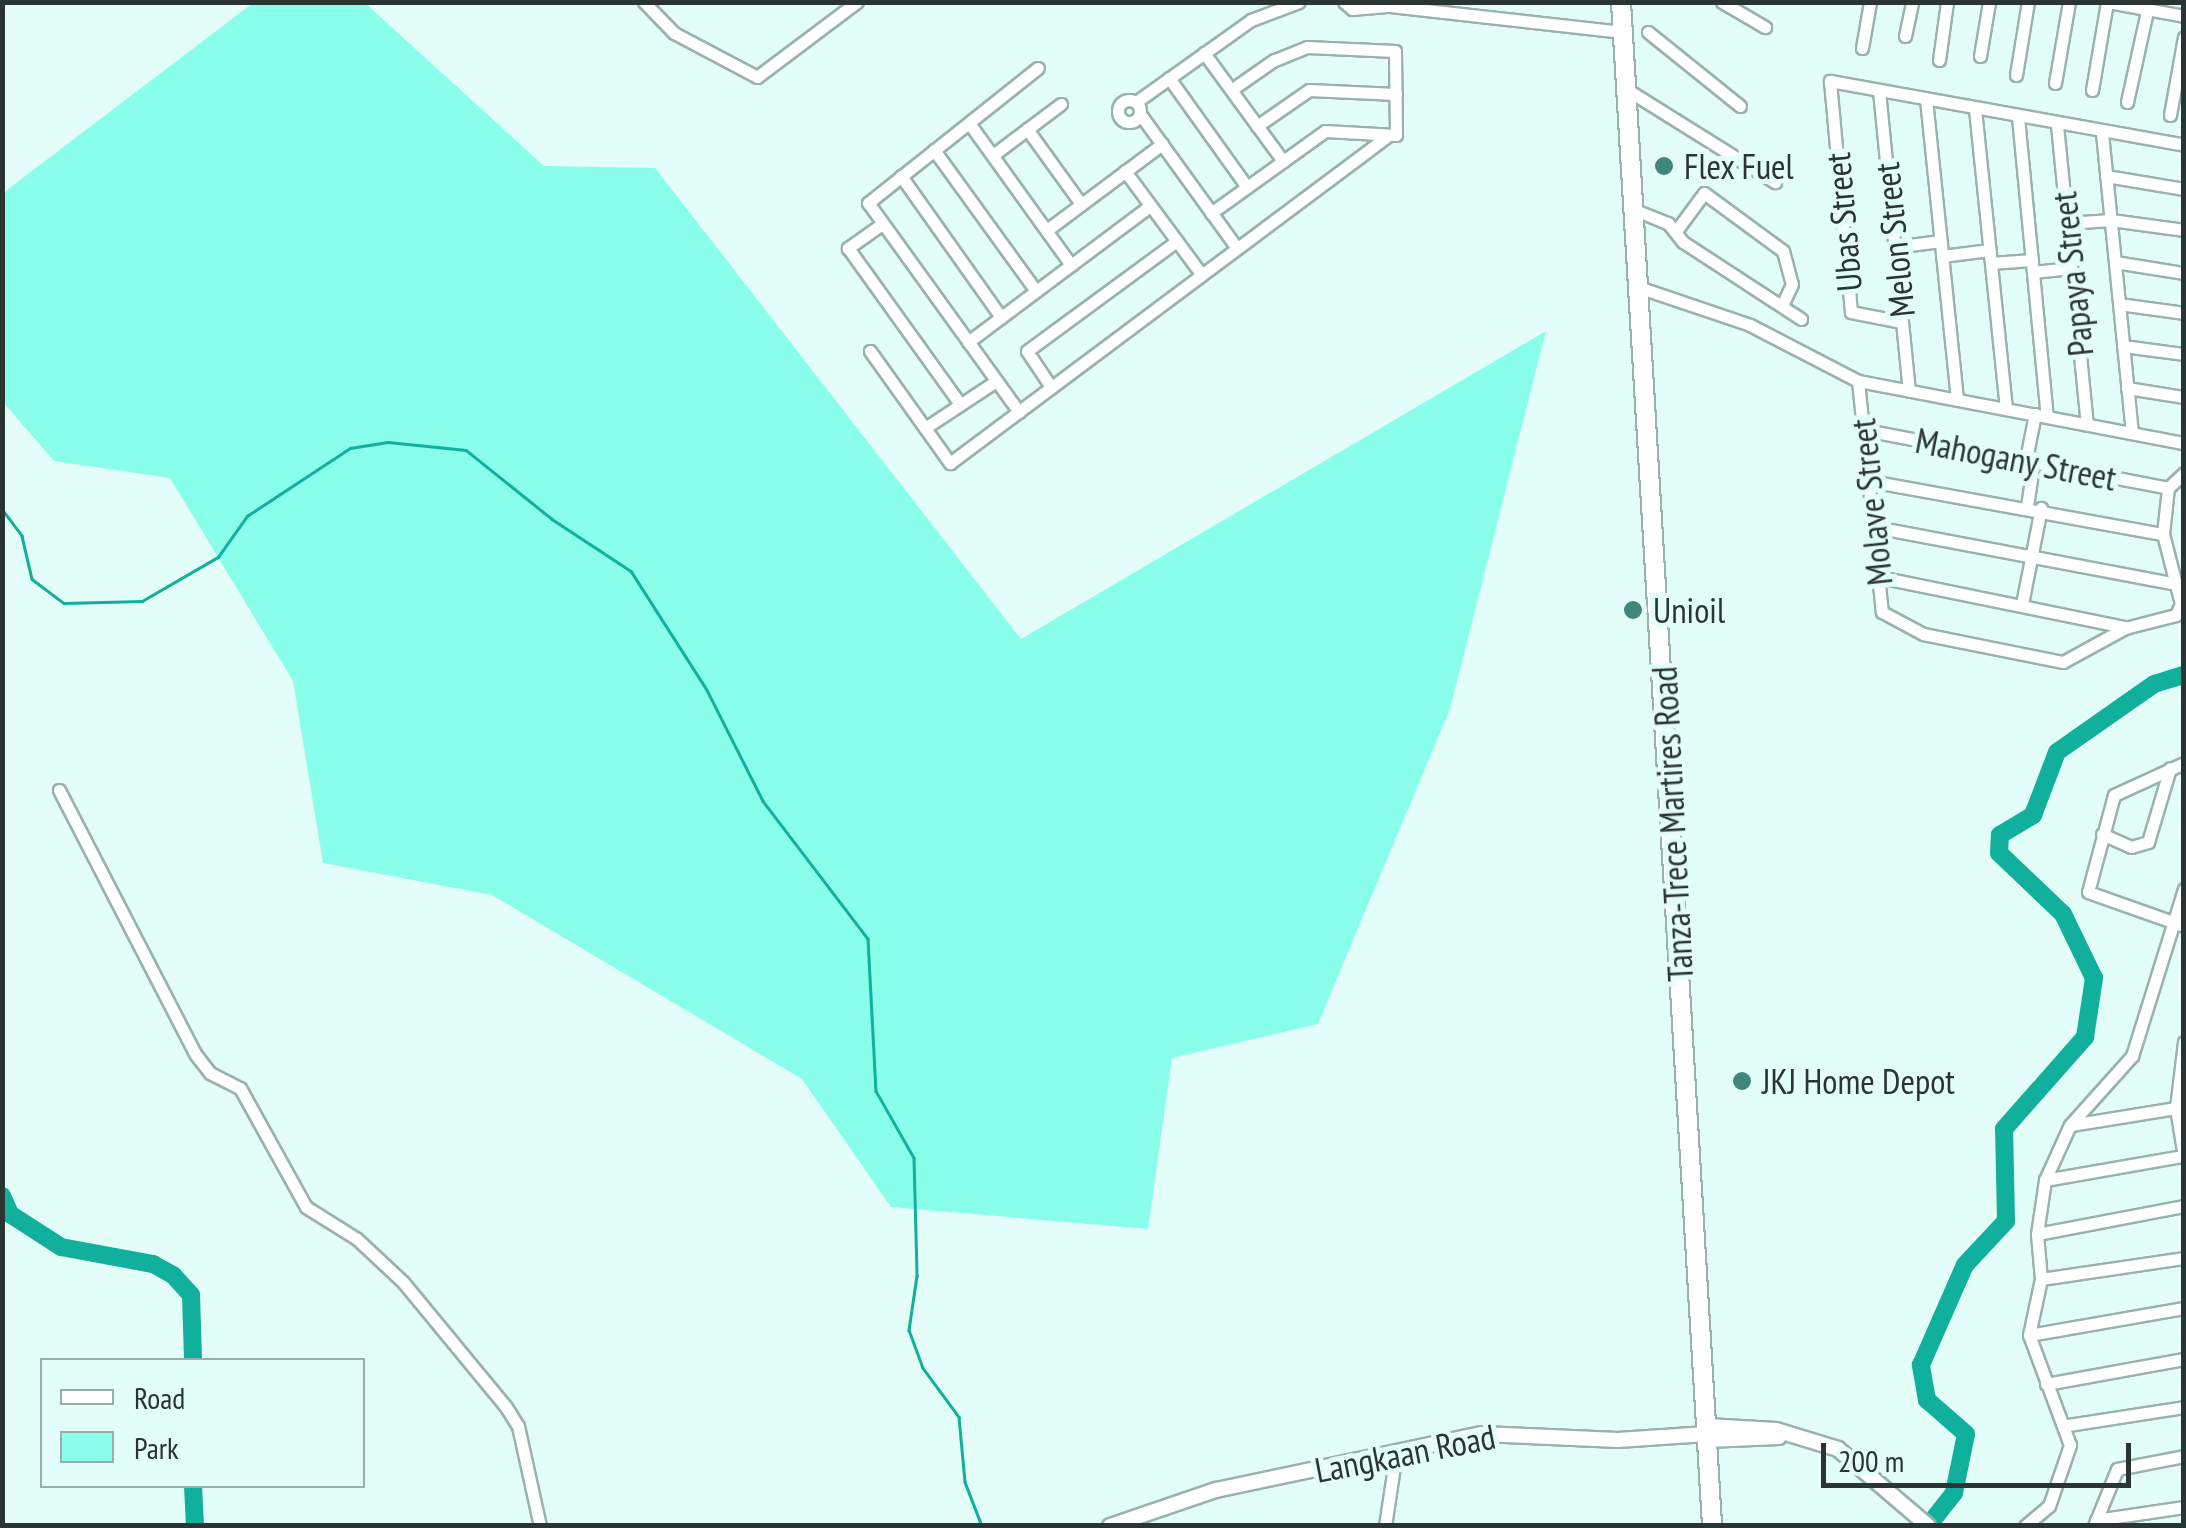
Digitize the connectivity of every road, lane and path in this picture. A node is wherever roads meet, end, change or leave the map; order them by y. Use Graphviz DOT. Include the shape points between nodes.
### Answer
graph roads {
  1 [pos="644,2"];
  2 [pos="856,2"];
  3 [pos="1299,2"];
  4 [pos="1344,2"];
  5 [pos="1621,2"];
  6 [pos="1722,2"];
  7 [pos="1870,2"];
  8 [pos="1912,2"];
  9 [pos="1947,2"];
  10 [pos="1989,2"];
  11 [pos="2028,2"];
  12 [pos="2069,2"];
  13 [pos="2107,2"];
  14 [pos="1388,4"];
  15 [pos="2148,6"];
  16 [pos="2184,16"];
  17 [pos="1765,27"];
  18 [pos="1624,32"];
  19 [pos="1648,32"];
  20 [pos="1905,36"];
  21 [pos="2184,37"];
  22 [pos="1862,48"];
  23 [pos="1204,53"];
  24 [pos="1980,56"];
  25 [pos="1940,60"];
  26 [pos="1038,68"];
  27 [pos="2016,75"];
  28 [pos="1169,78"];
  29 [pos="2055,83"];
  30 [pos="1626,89"];
  31 [pos="1231,90"];
  32 [pos="2092,90"];
  33 [pos="1879,91"];
  34 [pos="1396,94"];
  35 [pos="1926,99"];
  36 [pos="2127,102"];
  37 [pos="1061,104"];
  38 [pos="1740,106"];
  39 [pos="1975,108"];
  40 [pos="2170,115"];
  41 [pos="2018,117"];
  42 [pos="969,122"];
  43 [pos="2057,125"];
  44 [pos="1257,126"];
  45 [pos="1027,129"];
  46 [pos="2102,132"];
  47 [pos="1389,135"];
  48 [pos="1162,144"];
  49 [pos="2184,146"];
  50 [pos="934,150"];
  51 [pos="992,155"];
  52 [pos="1282,161"];
  53 [pos="1125,172"];
  54 [pos="902,176"];
  55 [pos="2106,176"];
  56 [pos="1775,182"];
  57 [pos="1247,187"];
  58 [pos="2184,189"];
  59 [pos="1081,204"];
  60 [pos="1150,206"];
  61 [pos="1634,210"];
  62 [pos="1211,212"];
  63 [pos="2110,220"];
  64 [pos="2067,223"];
  65 [pos="882,224"];
  66 [pos="1046,230"];
  67 [pos="2184,230"];
  68 [pos="1676,231"];
  69 [pos="1177,241"];
  70 [pos="1941,241"];
  71 [pos="1894,247"];
  72 [pos="1238,248"];
  73 [pos="1942,256"];
  74 [pos="1990,256"];
  75 [pos="2115,262"];
  76 [pos="1072,265"];
  77 [pos="2032,266"];
  78 [pos="2072,268"];
  79 [pos="2184,273"];
  80 [pos="1202,276"];
  81 [pos="1641,288"];
  82 [pos="1036,291"];
  83 [pos="2119,304"];
  84 [pos="1782,305"];
  85 [pos="2184,313"];
  86 [pos="1002,317"];
  87 [pos="1801,320"];
  88 [pos="1902,322"];
  89 [pos="968,342"];
  90 [pos="2123,346"];
  91 [pos="870,351"];
  92 [pos="2184,354"];
  93 [pos="996,380"];
  94 [pos="1858,381"];
  95 [pos="1052,387"];
  96 [pos="2127,388"];
  97 [pos="1908,390"];
  98 [pos="2184,397"];
  99 [pos="1957,398"];
  100 [pos="960,404"];
  101 [pos="2006,408"];
  102 [pos="1019,412"];
  103 [pos="2041,415"];
  104 [pos="2087,424"];
  105 [pos="925,428"];
  106 [pos="1865,430"];
  107 [pos="2132,433"];
  108 [pos="2184,443"];
  109 [pos="2030,460"];
  110 [pos="2184,473"];
  111 [pos="1870,481"];
  112 [pos="2168,488"];
  113 [pos="2026,506"];
  114 [pos="2041,508"];
  115 [pos="1876,527"];
  116 [pos="2164,534"];
  117 [pos="2032,555"];
  118 [pos="1880,577"];
  119 [pos="2177,584"];
  120 [pos="2022,604"];
  121 [pos="2125,628"];
  122 [pos="2184,763"];
  123 [pos="2170,768"];
  124 [pos="59,790"];
  125 [pos="2102,834"];
  126 [pos="2184,889"];
  127 [pos="2178,924"];
  128 [pos="2184,1042"];
  129 [pos="2176,1108"];
  130 [pos="2070,1125"];
  131 [pos="2183,1156"];
  132 [pos="2045,1180"];
  133 [pos="2184,1206"];
  134 [pos="2037,1234"];
  135 [pos="2184,1258"];
  136 [pos="2040,1279"];
  137 [pos="2184,1308"];
  138 [pos="2029,1335"];
  139 [pos="2184,1359"];
  140 [pos="2046,1384"];
  141 [pos="2184,1407"];
  142 [pos="2068,1425"];
  143 [pos="1707,1433"];
  144 [pos="1396,1452"];
  145 [pos="2184,1456"];
  146 [pos="2184,1507"];
  147 [pos="2095,1523"];
  148 [pos="540,1526"];
  149 [pos="1110,1526"];
  150 [pos="1385,1526"];
  151 [pos="1712,1526"];
  152 [pos="1928,1526"];
  153 [pos="2025,1526"];
  1 -- 2 [label="street" via="674,33 757,77"];
  3 -- 23 [label="street" via="1250,20"];
  4 -- 14 [label="street" via="1377,11"];
  5 -- 18 [label="main road, Tanza-Trece Martires Road"];
  6 -- 17 [label="street"];
  7 -- 22 [label="street"];
  8 -- 20 [label="street"];
  9 -- 25 [label="street"];
  10 -- 24 [label="street"];
  11 -- 27 [label="street"];
  12 -- 29 [label="street"];
  13 -- 15 [label="street"];
  13 -- 32 [label="street"];
  14 -- 18 [label="street"];
  15 -- 16 [label="street"];
  15 -- 36 [label="street"];
  18 -- 30 [label="main road, Tanza-Trece Martires Road"];
  19 -- 38 [label="street"];
  21 -- 40 [label="street"];
  23 -- 28 [label="street"];
  23 -- 31 [label="street"];
  26 -- 42 [label="street"];
  28 -- 48 [label="street" via="1138,108"];
  28 -- 57 [label="street"];
  30 -- 56 [label="street"];
  30 -- 61 [label="main road, Tanza-Trece Martires Road"];
  31 -- 34 [label="street" via="1282,55 1326,45 1395,50"];
  31 -- 44 [label="street"];
  33 -- 35 [label="street"];
  33 -- 71 [label="street, Melon Street"];
  33 -- 88 [label="street, Ubas Street" via="1830,81 1852,312"];
  34 -- 44 [label="street" via="1309,90"];
  34 -- 47 [label="street" via="1396,135"];
  35 -- 39 [label="street"];
  35 -- 70 [label="street"];
  37 -- 45 [label="street"];
  39 -- 41 [label="street"];
  39 -- 74 [label="street"];
  41 -- 43 [label="street"];
  41 -- 77 [label="street"];
  42 -- 50 [label="street"];
  42 -- 51 [label="street"];
  43 -- 46 [label="street"];
  43 -- 64 [label="street, Papaya Street"];
  44 -- 52 [label="street"];
  45 -- 51 [label="street"];
  45 -- 59 [label="street"];
  46 -- 49 [label="street"];
  46 -- 55 [label="street"];
  47 -- 52 [label="street" via="1325,131"];
  47 -- 72 [label="street"];
  48 -- 53 [label="street"];
  48 -- 62 [label="street"];
  50 -- 54 [label="street"];
  50 -- 82 [label="street"];
  51 -- 66 [label="street"];
  52 -- 57 [label="street"];
  53 -- 59 [label="street"];
  53 -- 60 [label="street"];
  54 -- 65 [label="street" via="868,203"];
  54 -- 86 [label="street"];
  55 -- 58 [label="street"];
  55 -- 63 [label="street"];
  57 -- 62 [label="street"];
  59 -- 66 [label="street"];
  60 -- 69 [label="street"];
  60 -- 76 [label="street"];
  61 -- 68 [label="street"];
  61 -- 81 [label="main road, Tanza-Trece Martires Road"];
  62 -- 72 [label="street"];
  63 -- 64 [label="street"];
  63 -- 67 [label="street"];
  63 -- 75 [label="street"];
  64 -- 78 [label="street, Papaya Street"];
  65 -- 89 [label="street"];
  65 -- 100 [label="street" via="848,248"];
  66 -- 76 [label="street"];
  68 -- 84 [label="street" via="1682,242"];
  68 -- 84 [label="street" via="1704,193 1783,251 1792,284"];
  69 -- 80 [label="street"];
  69 -- 95 [label="street" via="1027,351"];
  70 -- 71 [label="street"];
  70 -- 73 [label="street"];
  71 -- 88 [label="street, Melon Street"];
  72 -- 80 [label="street"];
  73 -- 74 [label="street"];
  73 -- 99 [label="street"];
  74 -- 77 [label="street"];
  74 -- 101 [label="street"];
  75 -- 79 [label="street"];
  75 -- 83 [label="street"];
  76 -- 82 [label="street"];
  77 -- 78 [label="street"];
  77 -- 103 [label="street"];
  78 -- 104 [label="street, Papaya Street"];
  80 -- 95 [label="street"];
  81 -- 94 [label="street" via="1750,325"];
  81 -- 143 [label="main road, Tanza-Trece Martires Road"];
  82 -- 86 [label="street"];
  83 -- 85 [label="street"];
  83 -- 90 [label="street"];
  84 -- 87 [label="street"];
  86 -- 89 [label="street"];
  88 -- 97 [label="street, Melon Street"];
  89 -- 93 [label="street"];
  90 -- 92 [label="street"];
  90 -- 96 [label="street"];
  91 -- 105 [label="street"];
  93 -- 100 [label="street"];
  93 -- 102 [label="street"];
  94 -- 97 [label="street"];
  94 -- 106 [label="street, Molave Street"];
  95 -- 102 [label="street"];
  96 -- 98 [label="street"];
  96 -- 107 [label="street"];
  97 -- 99 [label="street"];
  99 -- 101 [label="street"];
  100 -- 105 [label="street"];
  101 -- 103 [label="street"];
  102 -- 105 [label="street" via="950,463"];
  103 -- 104 [label="street"];
  103 -- 109 [label="street"];
  104 -- 107 [label="street"];
  106 -- 109 [label="street, Mahogany Street"];
  106 -- 111 [label="street, Molave Street"];
  107 -- 108 [label="street"];
  109 -- 112 [label="street, Mahogany Street"];
  109 -- 113 [label="street"];
  110 -- 112 [label="street"];
  111 -- 113 [label="street"];
  111 -- 115 [label="street, Molave Street"];
  112 -- 116 [label="street"];
  113 -- 114 [label="street"];
  114 -- 116 [label="street"];
  114 -- 117 [label="street"];
  115 -- 117 [label="street"];
  115 -- 118 [label="street, Molave Street"];
  116 -- 119 [label="street"];
  117 -- 119 [label="street"];
  117 -- 120 [label="street"];
  118 -- 120 [label="street"];
  118 -- 121 [label="street, Molave Street" via="1882,612 1898,626 2064,662"];
  119 -- 121 [label="street" via="2180,612"];
  120 -- 121 [label="street"];
  122 -- 123 [label="street"];
  123 -- 125 [label="street" via="2114,794"];
  123 -- 125 [label="street" via="2148,842 2130,847"];
  124 -- 148 [label="street" via="196,1056 210,1073 240,1088 306,1207 403,1282 506,1407 518,1426"];
  125 -- 127 [label="street" via="2088,892"];
  126 -- 127 [label="street"];
  127 -- 130 [label="street" via="2124,1071"];
  128 -- 129 [label="street"];
  129 -- 130 [label="street"];
  129 -- 131 [label="street"];
  130 -- 132 [label="street"];
  131 -- 132 [label="street"];
  132 -- 134 [label="street"];
  133 -- 134 [label="street"];
  134 -- 136 [label="street"];
  135 -- 136 [label="street"];
  136 -- 138 [label="street"];
  137 -- 138 [label="street"];
  138 -- 140 [label="street"];
  139 -- 140 [label="street"];
  140 -- 142 [label="street"];
  141 -- 142 [label="street"];
  142 -- 153 [label="street" via="2070,1444 2049,1506"];
  143 -- 144 [label="street, Langkaan Road" via="1618,1440 1482,1434"];
  143 -- 151 [label="main road, Tanza-Trece Martires Road"];
  143 -- 152 [label="street, Langkaan Road" via="1790,1434 1838,1449"];
  144 -- 149 [label="street, Langkaan Road" via="1216,1490"];
  144 -- 150 [label="street"];
  145 -- 147 [label="street" via="2117,1469"];
  146 -- 147 [label="street"];
}
